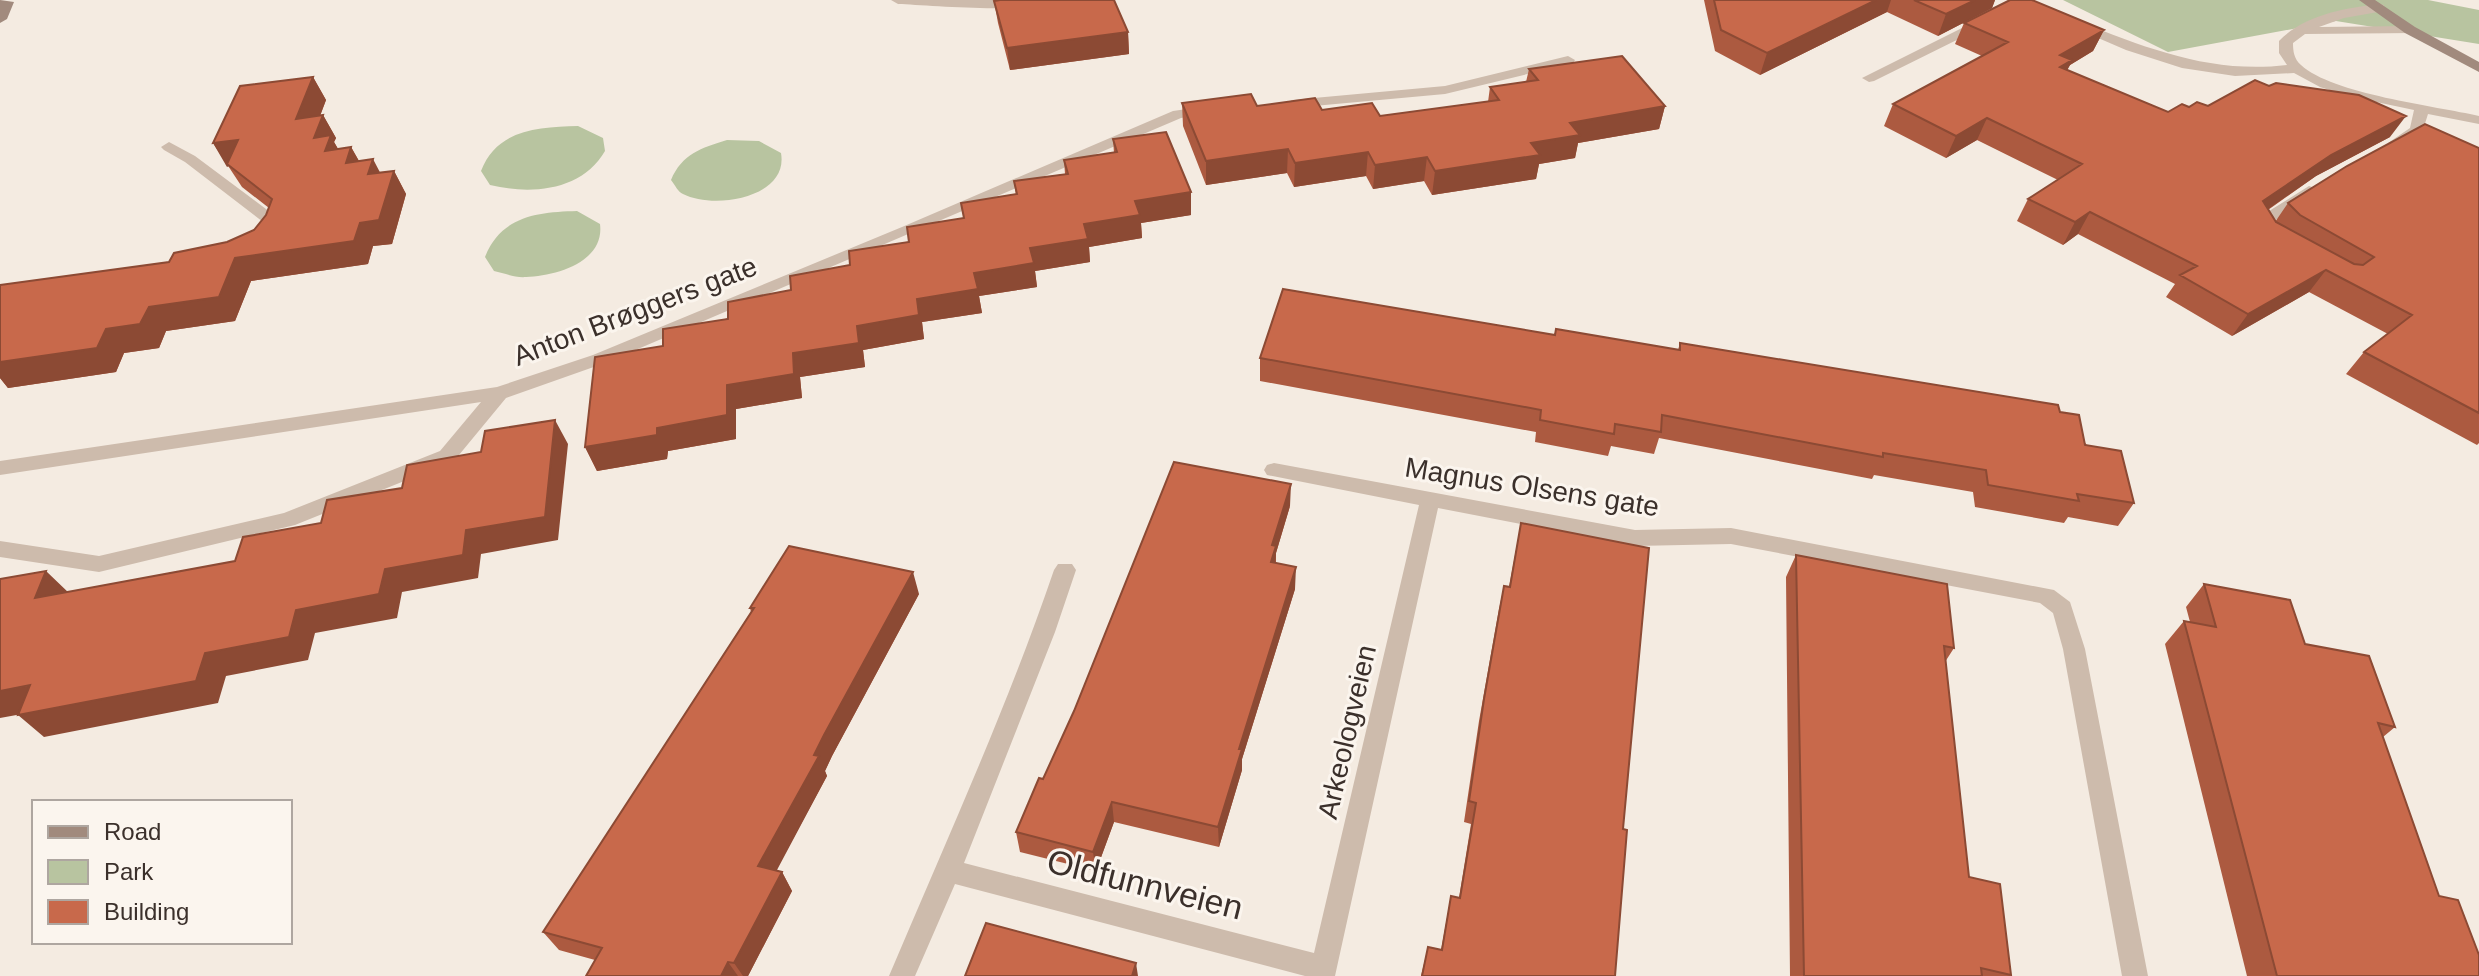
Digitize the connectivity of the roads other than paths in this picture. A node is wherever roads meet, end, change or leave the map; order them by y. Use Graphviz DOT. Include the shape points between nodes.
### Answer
graph roads {
  1 [pos="898,0"];
  2 [pos="1046,0"];
  3 [pos="6,1"];
  4 [pos="2372,3"];
  5 [pos="1992,17"];
  6 [pos="2057,18"];
  7 [pos="0,19"];
  8 [pos="2410,30"];
  9 [pos="2300,31"];
  10 [pos="1568,60"];
  11 [pos="2296,68"];
  12 [pos="2479,68"];
  13 [pos="1869,78"];
  14 [pos="1273,106"];
  15 [pos="2422,107"];
  16 [pos="1232,108"];
  17 [pos="2479,120"];
  18 [pos="169,147"];
  19 [pos="2375,153"];
  20 [pos="2324,182"];
  21 [pos="2277,244"];
  22 [pos="263,247"];
  23 [pos="499,393"];
  24 [pos="0,468"];
  25 [pos="1274,470"];
  26 [pos="1430,501"];
  27 [pos="0,549"];
  28 [pos="1065,570"];
  29 [pos="948,871"];
  30 [pos="1323,972"];
  31 [pos="902,976"];
  32 [pos="2135,976"];
  1 -- 2 [label="street"];
  3 -- 7 [label="main road"];
  4 -- 8 [label="main road"];
  4 -- 9 [label="street"];
  5 -- 13 [label="street"];
  6 -- 11 [label="street" via="2183,66 2259,74"];
  8 -- 9 [label="street"];
  8 -- 12 [label="main road"];
  9 -- 11 [label="street" via="2286,41 2286,53"];
  10 -- 14 [label="street" via="1445,90"];
  11 -- 15 [label="street" via="2353,93"];
  15 -- 17 [label="street"];
  15 -- 19 [label="street" via="2417,130"];
  16 -- 23 [label="street, Anton Brøggers gate" via="1178,114 599,359"];
  18 -- 22 [label="street" via="276,224"];
  20 -- 21 [label="street" via="2259,224"];
  23 -- 24 [label="street, Anton Brøggers gate"];
  23 -- 27 [label="street, Anton Brøggers gate" via="447,456 288,520 99,564"];
  25 -- 26 [label="street, Magnus Olsens gate"];
  26 -- 30 [label="street, Arkeologveien"];
  26 -- 32 [label="street, Magnus Olsens gate" via="1635,538 1731,536 2046,596 2062,608 2074,649"];
  28 -- 29 [label="street"];
  29 -- 30 [label="street, Oldfunnveien"];
  29 -- 31 [label="street"];
}
